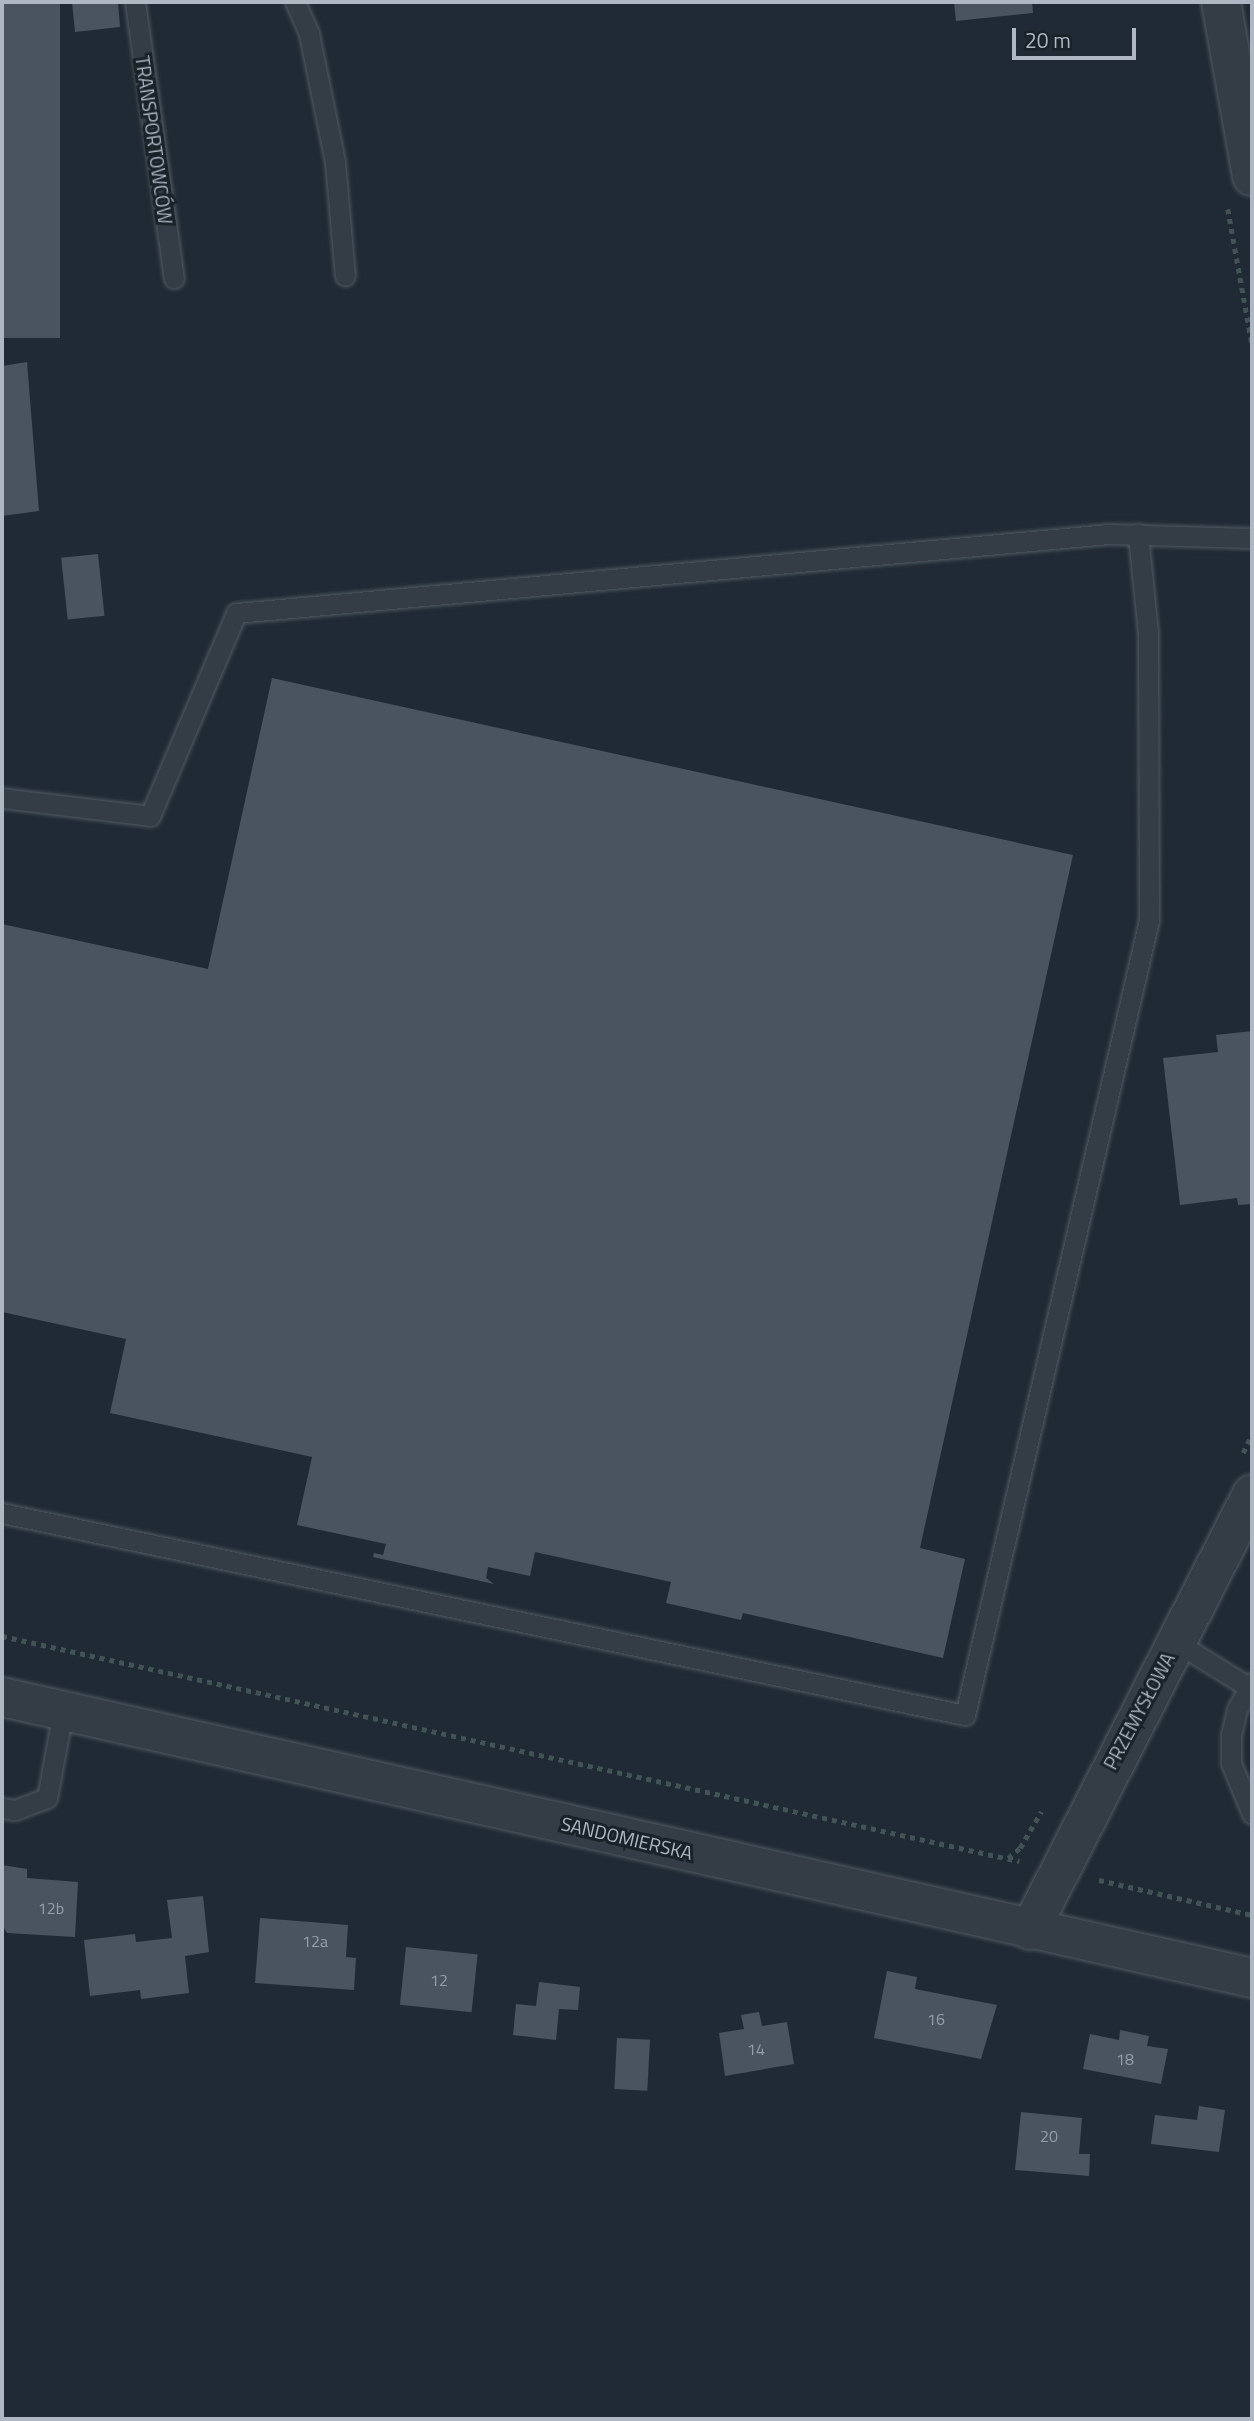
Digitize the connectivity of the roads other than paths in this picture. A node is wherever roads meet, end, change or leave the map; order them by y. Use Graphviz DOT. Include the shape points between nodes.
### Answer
graph roads {
  1 [pos="135,2"];
  2 [pos="295,2"];
  3 [pos="1221,2"];
  4 [pos="1252,176"];
  5 [pos="345,276"];
  6 [pos="174,278"];
  7 [pos="1138,534"];
  8 [pos="1252,538"];
  9 [pos="2,798"];
  10 [pos="1252,1494"];
  11 [pos="2,1513"];
  12 [pos="1176,1642"];
  13 [pos="1251,1686"];
  14 [pos="2,1697"];
  15 [pos="63,1711"];
  16 [pos="2,1808"];
  17 [pos="1252,1815"];
  18 [pos="1030,1930"];
  19 [pos="1252,1978"];
  1 -- 6 [label="lane, TRANSPORTOWCÓW"];
  2 -- 5 [label="lane" via="309,34 335,162"];
  3 -- 4 [label="street"];
  7 -- 8 [label="lane"];
  7 -- 9 [label="lane" via="236,612 150,816"];
  7 -- 11 [label="lane" via="1148,632 1149,920 965,1715"];
  10 -- 12 [label="street, PRZEMYSŁOWA"];
  12 -- 13 [label="lane"];
  12 -- 18 [label="street, PRZEMYSŁOWA"];
  13 -- 17 [label="lane" via="1237,1709 1231,1763"];
  14 -- 15 [label="street, SANDOMIERSKA"];
  15 -- 16 [label="lane" via="47,1798 15,1810"];
  15 -- 18 [label="street, SANDOMIERSKA"];
  18 -- 19 [label="street, SANDOMIERSKA"];
}
